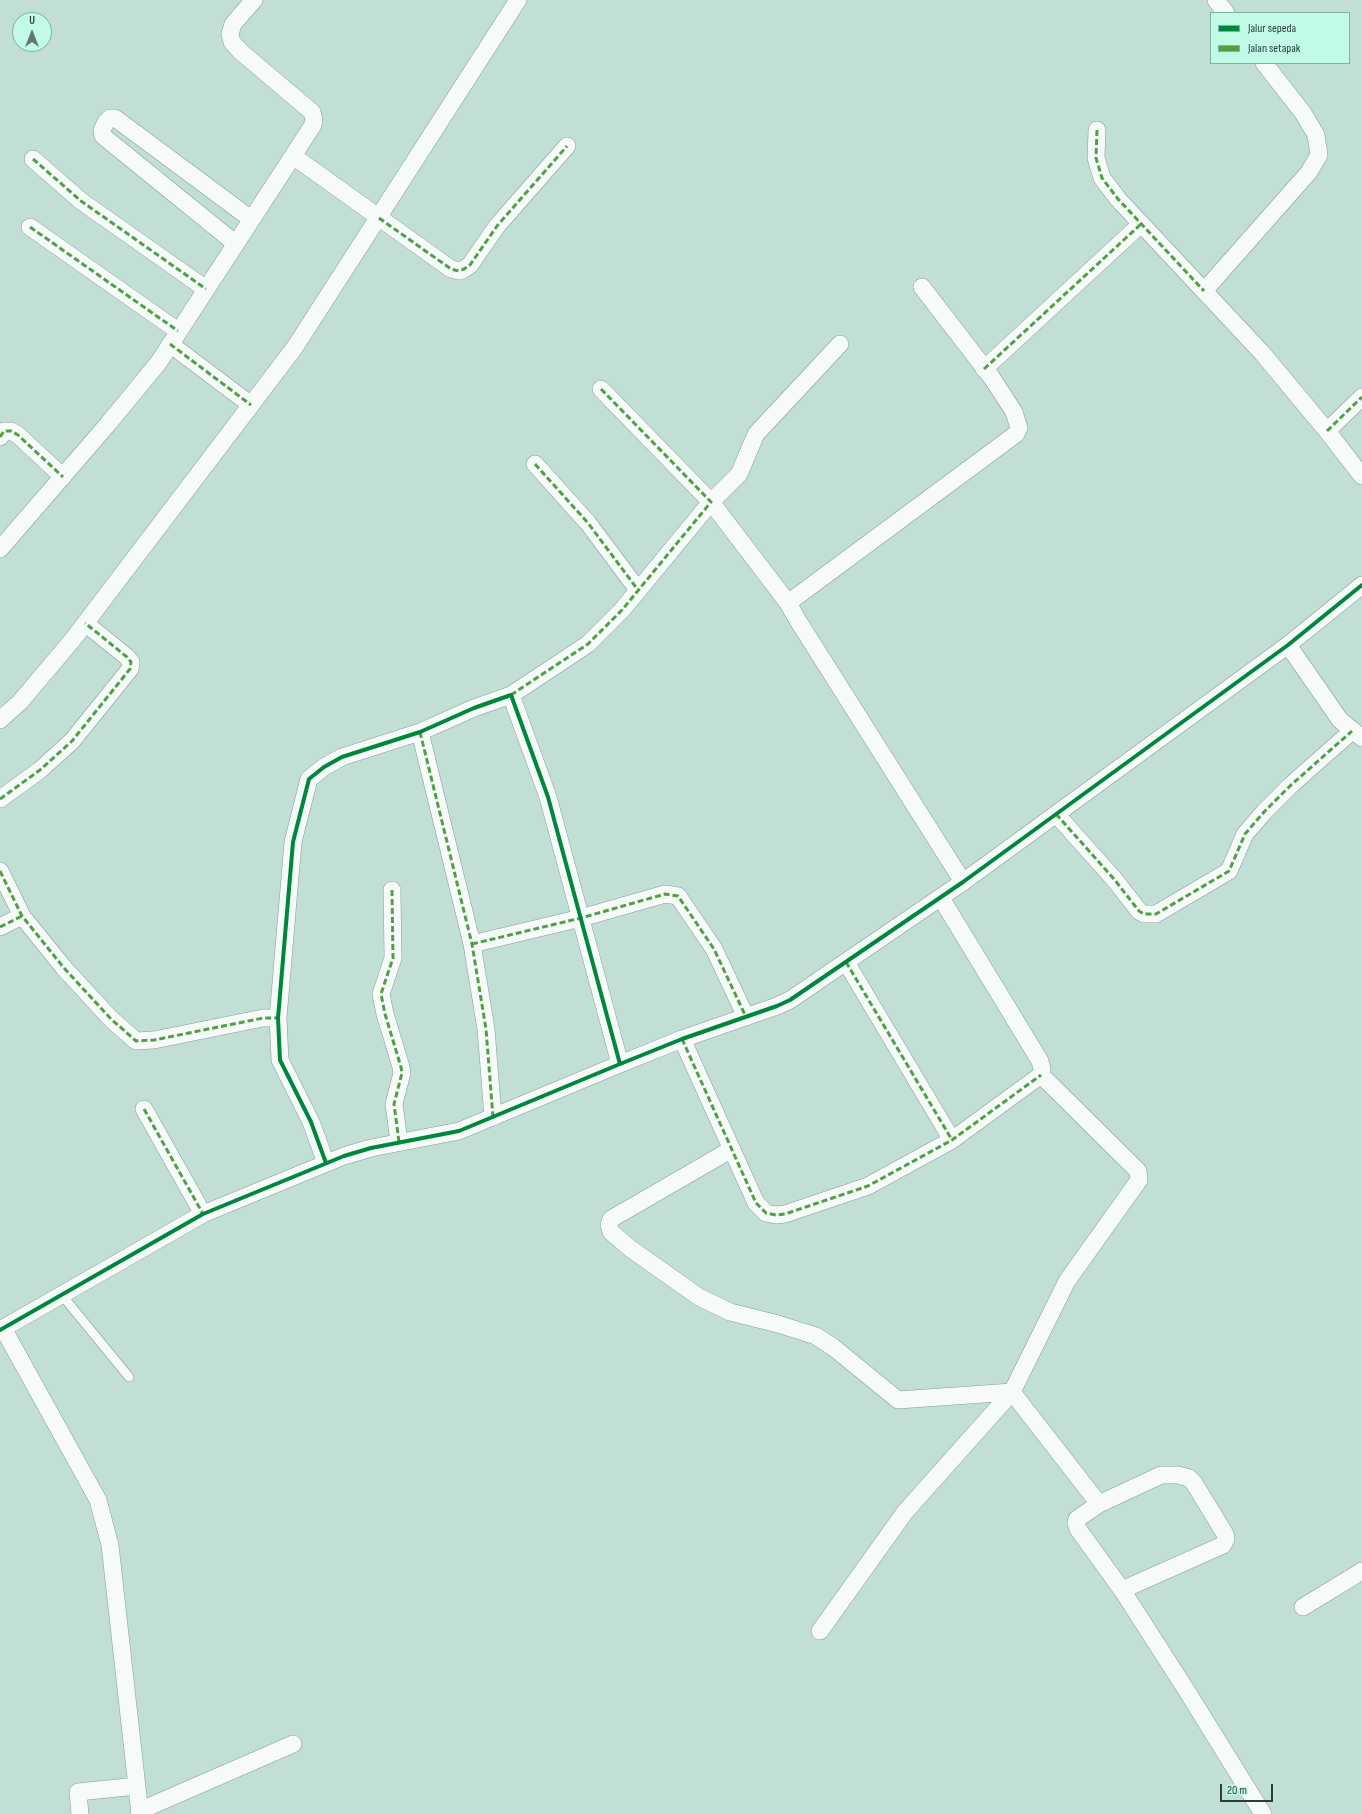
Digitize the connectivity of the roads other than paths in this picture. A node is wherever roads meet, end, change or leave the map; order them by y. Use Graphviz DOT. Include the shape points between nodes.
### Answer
graph roads {
  1 [pos="254,0"];
  2 [pos="518,0"];
  3 [pos="1216,0"];
  4 [pos="1225,12"];
  5 [pos="1265,64"];
  6 [pos="1097,130"];
  7 [pos="567,146"];
  8 [pos="293,156"];
  9 [pos="33,159"];
  10 [pos="379,218"];
  11 [pos="251,219"];
  12 [pos="1141,224"];
  13 [pos="30,226"];
  14 [pos="236,244"];
  15 [pos="922,287"];
  16 [pos="206,289"];
  17 [pos="1204,291"];
  18 [pos="174,337"];
  19 [pos="840,344"];
  20 [pos="984,369"];
  21 [pos="601,389"];
  22 [pos="1362,397"];
  23 [pos="251,405"];
  24 [pos="1327,431"];
  25 [pos="0,437"];
  26 [pos="535,464"];
  27 [pos="1362,476"];
  28 [pos="63,477"];
  29 [pos="711,502"];
  30 [pos="0,549"];
  31 [pos="1362,585"];
  32 [pos="638,590"];
  33 [pos="788,603"];
  34 [pos="85,623"];
  35 [pos="1288,645"];
  36 [pos="511,695"];
  37 [pos="0,720"];
  38 [pos="420,732"];
  39 [pos="1357,735"];
  40 [pos="0,798"];
  41 [pos="1056,814"];
  42 [pos="0,871"];
  43 [pos="963,882"];
  44 [pos="392,890"];
  45 [pos="941,898"];
  46 [pos="22,916"];
  47 [pos="581,918"];
  48 [pos="0,927"];
  49 [pos="472,944"];
  50 [pos="846,962"];
  51 [pos="746,1017"];
  52 [pos="278,1018"];
  53 [pos="682,1039"];
  54 [pos="620,1064"];
  55 [pos="1041,1075"];
  56 [pos="144,1109"];
  57 [pos="493,1117"];
  58 [pos="952,1140"];
  59 [pos="399,1142"];
  60 [pos="732,1149"];
  61 [pos="326,1163"];
  62 [pos="203,1214"];
  63 [pos="61,1294"];
  64 [pos="2,1329"];
  65 [pos="129,1377"];
  66 [pos="1012,1392"];
  67 [pos="1099,1504"];
  68 [pos="1362,1571"];
  69 [pos="1122,1590"];
  70 [pos="1303,1607"];
  71 [pos="820,1631"];
  72 [pos="293,1744"];
  73 [pos="137,1786"];
  74 [pos="140,1812"];
  75 [pos="80,1814"];
  76 [pos="1263,1814"];
  1 -- 8 [label="street" via="234,24 230,34 232,42 240,52 312,112 313,125"];
  2 -- 10 [label="street"];
  3 -- 4 [label="street"];
  5 -- 17 [label="street" via="1303,113 1316,135 1319,155 1309,172"];
  6 -- 12 [label="street" via="1096,158 1102,178"];
  7 -- 10 [label="street" via="497,226 470,265 459,271 451,269"];
  8 -- 10 [label="street"];
  8 -- 11 [label="street"];
  9 -- 16 [label="street" via="81,200"];
  10 -- 23 [label="street" via="295,347"];
  11 -- 14 [label="street"];
  11 -- 14 [label="street" via="115,118 110,118 106,122 102,130 104,136"];
  12 -- 17 [label="street"];
  12 -- 20 [label="street"];
  13 -- 18 [label="street"];
  14 -- 16 [label="street"];
  15 -- 20 [label="street"];
  16 -- 18 [label="street"];
  17 -- 24 [label="street" via="1263,354"];
  18 -- 23 [label="street"];
  18 -- 28 [label="street" via="159,362"];
  19 -- 29 [label="street" via="756,434 739,474"];
  20 -- 33 [label="street" via="1014,412 1018,428 1016,434"];
  21 -- 29 [label="street"];
  22 -- 24 [label="street"];
  23 -- 34 [label="street"];
  24 -- 27 [label="street"];
  25 -- 28 [label="street" via="4,432 11,431 18,435"];
  26 -- 32 [label="street" via="588,523"];
  28 -- 30 [label="street"];
  29 -- 32 [label="street"];
  29 -- 33 [label="street"];
  31 -- 35 [label="street"];
  32 -- 36 [label="street" via="588,644"];
  33 -- 43 [label="street"];
  34 -- 37 [label="street" via="20,702"];
  34 -- 40 [label="street" via="127,657 131,662 130,669 72,741 40,770"];
  35 -- 39 [label="street" via="1340,720"];
  35 -- 41 [label="street"];
  36 -- 38 [label="street"];
  36 -- 47 [label="street" via="548,797"];
  38 -- 49 [label="street"];
  38 -- 52 [label="street" via="342,757 309,779 293,842"];
  39 -- 41 [label="street" via="1291,785 1264,812 1245,834 1229,871 1156,914 1144,914 1139,911"];
  41 -- 43 [label="street"];
  42 -- 46 [label="street"];
  43 -- 45 [label="street"];
  44 -- 59 [label="street" via="393,958 381,994 402,1073 394,1104"];
  45 -- 50 [label="street"];
  45 -- 55 [label="street" via="1040,1061"];
  46 -- 48 [label="street"];
  46 -- 52 [label="street" via="110,1019 136,1042 263,1018"];
  47 -- 49 [label="street"];
  47 -- 51 [label="street" via="658,896 678,896 714,950"];
  47 -- 54 [label="street"];
  49 -- 57 [label="street" via="486,1029"];
  50 -- 51 [label="street" via="790,1000"];
  50 -- 58 [label="street"];
  51 -- 53 [label="street"];
  52 -- 61 [label="street" via="280,1060 311,1122"];
  53 -- 54 [label="street"];
  53 -- 60 [label="street"];
  54 -- 57 [label="street"];
  55 -- 58 [label="street"];
  55 -- 66 [label="street" via="1138,1171 1139,1180 1067,1282"];
  56 -- 62 [label="street"];
  57 -- 59 [label="street" via="459,1131"];
  58 -- 60 [label="street" via="868,1186 776,1215 766,1213 756,1203"];
  59 -- 61 [label="street"];
  60 -- 66 [label="street" via="611,1219 609,1224 612,1232 631,1249 699,1297 730,1312 816,1336 898,1400"];
  61 -- 62 [label="street"];
  62 -- 63 [label="street"];
  63 -- 64 [label="street"];
  63 -- 65 [label="lane"];
  64 -- 73 [label="street" via="98,1500 110,1544"];
  66 -- 67 [label="street"];
  66 -- 71 [label="street" via="905,1512"];
  67 -- 69 [label="street" via="1076,1523"];
  67 -- 69 [label="street" via="1161,1475 1178,1475 1189,1478 1194,1483 1225,1534 1223,1544"];
  68 -- 70 [label="street"];
  69 -- 76 [label="street"];
  72 -- 74 [label="street"];
  73 -- 74 [label="street"];
  73 -- 75 [label="street" via="78,1792"];
}
